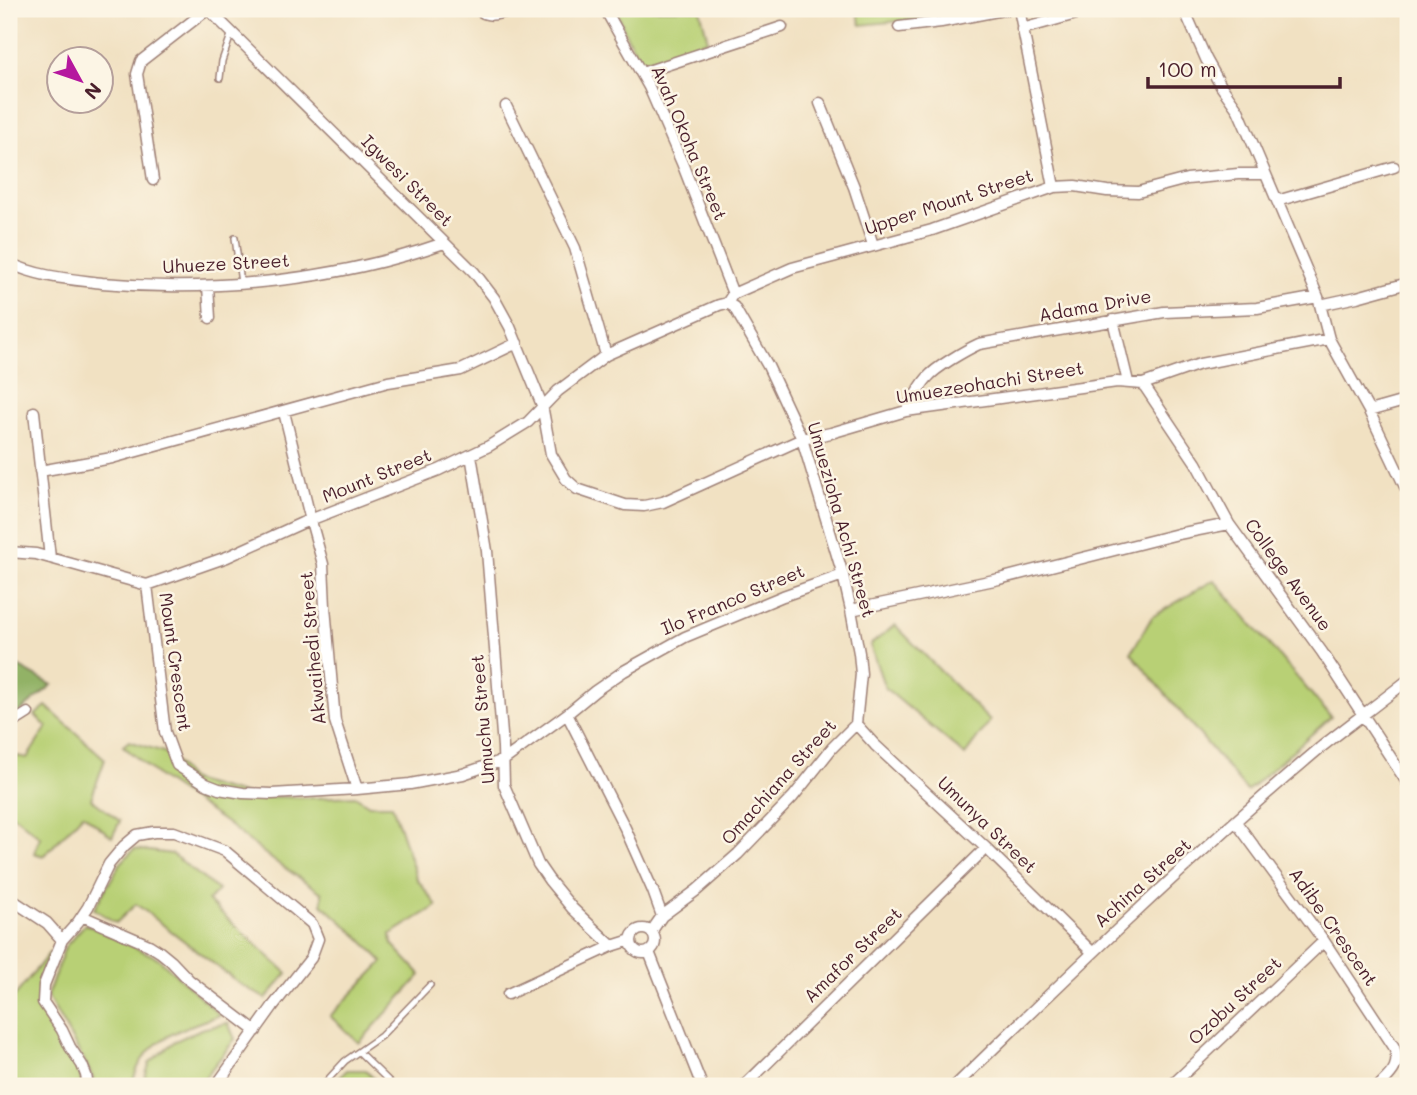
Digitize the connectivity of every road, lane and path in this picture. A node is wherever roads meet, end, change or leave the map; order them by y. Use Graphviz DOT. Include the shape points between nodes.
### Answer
graph roads {
  1 [pos="208,9"];
  2 [pos="478,9"];
  3 [pos="515,9"];
  4 [pos="605,9"];
  5 [pos="1008,9"];
  6 [pos="1019,9"];
  7 [pos="1094,9"];
  8 [pos="1184,9"];
  9 [pos="782,27"];
  10 [pos="900,27"];
  11 [pos="1022,29"];
  12 [pos="232,32"];
  13 [pos="642,73"];
  14 [pos="220,78"];
  15 [pos="820,103"];
  16 [pos="506,106"];
  17 [pos="1394,167"];
  18 [pos="1265,174"];
  19 [pos="153,180"];
  20 [pos="1054,187"];
  21 [pos="1277,201"];
  22 [pos="234,239"];
  23 [pos="444,243"];
  24 [pos="873,245"];
  25 [pos="9,263"];
  26 [pos="241,283"];
  27 [pos="1408,283"];
  28 [pos="208,286"];
  29 [pos="730,298"];
  30 [pos="1319,301"];
  31 [pos="209,318"];
  32 [pos="1112,320"];
  33 [pos="1329,339"];
  34 [pos="517,343"];
  35 [pos="606,355"];
  36 [pos="1128,382"];
  37 [pos="1143,384"];
  38 [pos="1408,400"];
  39 [pos="542,405"];
  40 [pos="34,411"];
  41 [pos="906,411"];
  42 [pos="1368,411"];
  43 [pos="284,412"];
  44 [pos="802,439"];
  45 [pos="471,454"];
  46 [pos="40,471"];
  47 [pos="1408,493"];
  48 [pos="311,521"];
  49 [pos="1229,524"];
  50 [pos="9,552"];
  51 [pos="50,558"];
  52 [pos="843,575"];
  53 [pos="146,585"];
  54 [pos="851,610"];
  55 [pos="1408,680"];
  56 [pos="28,713"];
  57 [pos="567,714"];
  58 [pos="1363,715"];
  59 [pos="9,724"];
  60 [pos="856,724"];
  61 [pos="503,760"];
  62 [pos="1408,784"];
  63 [pos="357,789"];
  64 [pos="1236,822"];
  65 [pos="986,849"];
  66 [pos="9,898"];
  67 [pos="82,916"];
  68 [pos="662,916"];
  69 [pos="651,932"];
  70 [pos="62,940"];
  71 [pos="631,940"];
  72 [pos="1324,941"];
  73 [pos="612,946"];
  74 [pos="649,952"];
  75 [pos="1093,953"];
  76 [pos="430,985"];
  77 [pos="508,994"];
  78 [pos="256,1031"];
  79 [pos="359,1052"];
  80 [pos="88,1086"];
  81 [pos="216,1086"];
  82 [pos="322,1086"];
  83 [pos="394,1086"];
  84 [pos="702,1086"];
  85 [pos="744,1086"];
  86 [pos="955,1086"];
  87 [pos="1171,1086"];
  88 [pos="1380,1086"];
  1 -- 12 [label="street, Igwesi Street"];
  1 -- 19 [label="street" via="138,67"];
  2 -- 3 [label="street" via="493,15"];
  4 -- 13 [label="street, Avah Okoha Street"];
  5 -- 10 [label="street"];
  6 -- 11 [label="street, Upper Mount Street"];
  7 -- 11 [label="street"];
  8 -- 18 [label="street" via="1206,59 1238,110"];
  9 -- 13 [label="street"];
  11 -- 20 [label="street, Upper Mount Street"];
  12 -- 14 [label="lane"];
  12 -- 23 [label="street, Igwesi Street"];
  13 -- 29 [label="street, Avah Okoha Street" via="682,163"];
  15 -- 24 [label="street"];
  16 -- 35 [label="street" via="575,248"];
  17 -- 21 [label="street"];
  18 -- 20 [label="street" via="1187,179 1138,192"];
  18 -- 21 [label="street"];
  20 -- 24 [label="street, Upper Mount Street" via="932,230"];
  21 -- 30 [label="street"];
  22 -- 26 [label="lane"];
  23 -- 26 [label="street, Uhueze Street" via="320,275"];
  23 -- 34 [label="street, Igwesi Street" via="494,298"];
  24 -- 29 [label="street, Upper Mount Street" via="792,268"];
  25 -- 28 [label="street, Uhueze Street" via="57,278"];
  26 -- 28 [label="street, Uhueze Street"];
  27 -- 30 [label="street, Adama Drive" via="1357,297"];
  28 -- 31 [label="street"];
  29 -- 35 [label="street, Mount Street"];
  29 -- 44 [label="street, Umuezioha Achi Street"];
  30 -- 32 [label="street, Adama Drive" via="1181,310"];
  30 -- 33 [label="street"];
  32 -- 36 [label="street"];
  32 -- 41 [label="street, Adama Drive" via="979,344 927,378"];
  33 -- 37 [label="street" via="1200,364"];
  33 -- 42 [label="street"];
  34 -- 39 [label="street, Igwesi Street"];
  34 -- 43 [label="street" via="461,370 388,382"];
  35 -- 39 [label="street, Mount Street"];
  36 -- 37 [label="street, Umuezeohachi Street"];
  36 -- 41 [label="street, Umuezeohachi Street"];
  37 -- 49 [label="street, College Avenue" via="1196,463"];
  38 -- 42 [label="street"];
  39 -- 44 [label="street, Umuezeohachi Street" via="551,454 566,479 577,488 625,505 663,502"];
  39 -- 45 [label="street, Mount Street" via="528,422"];
  40 -- 46 [label="street"];
  41 -- 44 [label="street, Umuezeohachi Street"];
  42 -- 47 [label="street"];
  43 -- 46 [label="street" via="112,458"];
  43 -- 48 [label="street, Akwaihedi Street"];
  44 -- 52 [label="street, Umuezioha Achi Street"];
  45 -- 48 [label="street, Mount Street"];
  45 -- 61 [label="street, Umuchu Street" via="487,551"];
  46 -- 51 [label="street"];
  48 -- 53 [label="street, Mount Street"];
  48 -- 63 [label="street, Akwaihedi Street" via="323,564 335,721"];
  49 -- 54 [label="street"];
  49 -- 58 [label="street, College Avenue"];
  50 -- 51 [label="street"];
  51 -- 53 [label="street"];
  52 -- 54 [label="street, Umuezioha Achi Street"];
  52 -- 57 [label="street, Ilo Franco Street" via="685,637 624,671"];
  53 -- 63 [label="street, Mount Crescent" via="165,732 177,765 206,784 243,793"];
  54 -- 60 [label="street, Umuezioha Achi Street" via="861,674"];
  55 -- 58 [label="street, Achina Street"];
  56 -- 59 [label="street"];
  57 -- 61 [label="street, Ilo Franco Street"];
  57 -- 68 [label="street" via="625,828"];
  58 -- 62 [label="street, College Avenue"];
  58 -- 64 [label="street, Achina Street"];
  60 -- 65 [label="street, Umunya Street"];
  60 -- 68 [label="street, Omachiana Street" via="738,854"];
  61 -- 63 [label="street" via="456,776"];
  61 -- 73 [label="street, Umuchu Street" via="504,785 538,864 572,908"];
  64 -- 72 [label="street, Adibe Crescent"];
  64 -- 75 [label="street, Achina Street"];
  65 -- 75 [label="street, Umunya Street"];
  65 -- 85 [label="street, Amafor Street"];
  66 -- 70 [label="street" via="47,923"];
  67 -- 70 [label="street"];
  67 -- 78 [label="street" via="149,945"];
  67 -- 78 [label="street" via="109,864 137,835 174,832 225,851 312,924 318,939 312,958"];
  68 -- 69 [label="street, Omachiana Street"];
  69 -- 71 [label="street" via="638,931"];
  69 -- 74 [label="street" via="655,943"];
  70 -- 80 [label="street" via="44,985 43,1002 82,1065"];
  71 -- 73 [label="street"];
  71 -- 74 [label="street" via="638,952"];
  72 -- 87 [label="street, Ozobu Street"];
  72 -- 88 [label="street, Adibe Crescent" via="1397,1055 1396,1066"];
  73 -- 77 [label="street"];
  74 -- 84 [label="street"];
  75 -- 86 [label="street, Achina Street"];
  76 -- 79 [label="lane"];
  78 -- 81 [label="street"];
  79 -- 82 [label="lane"];
  79 -- 83 [label="lane"];
}
